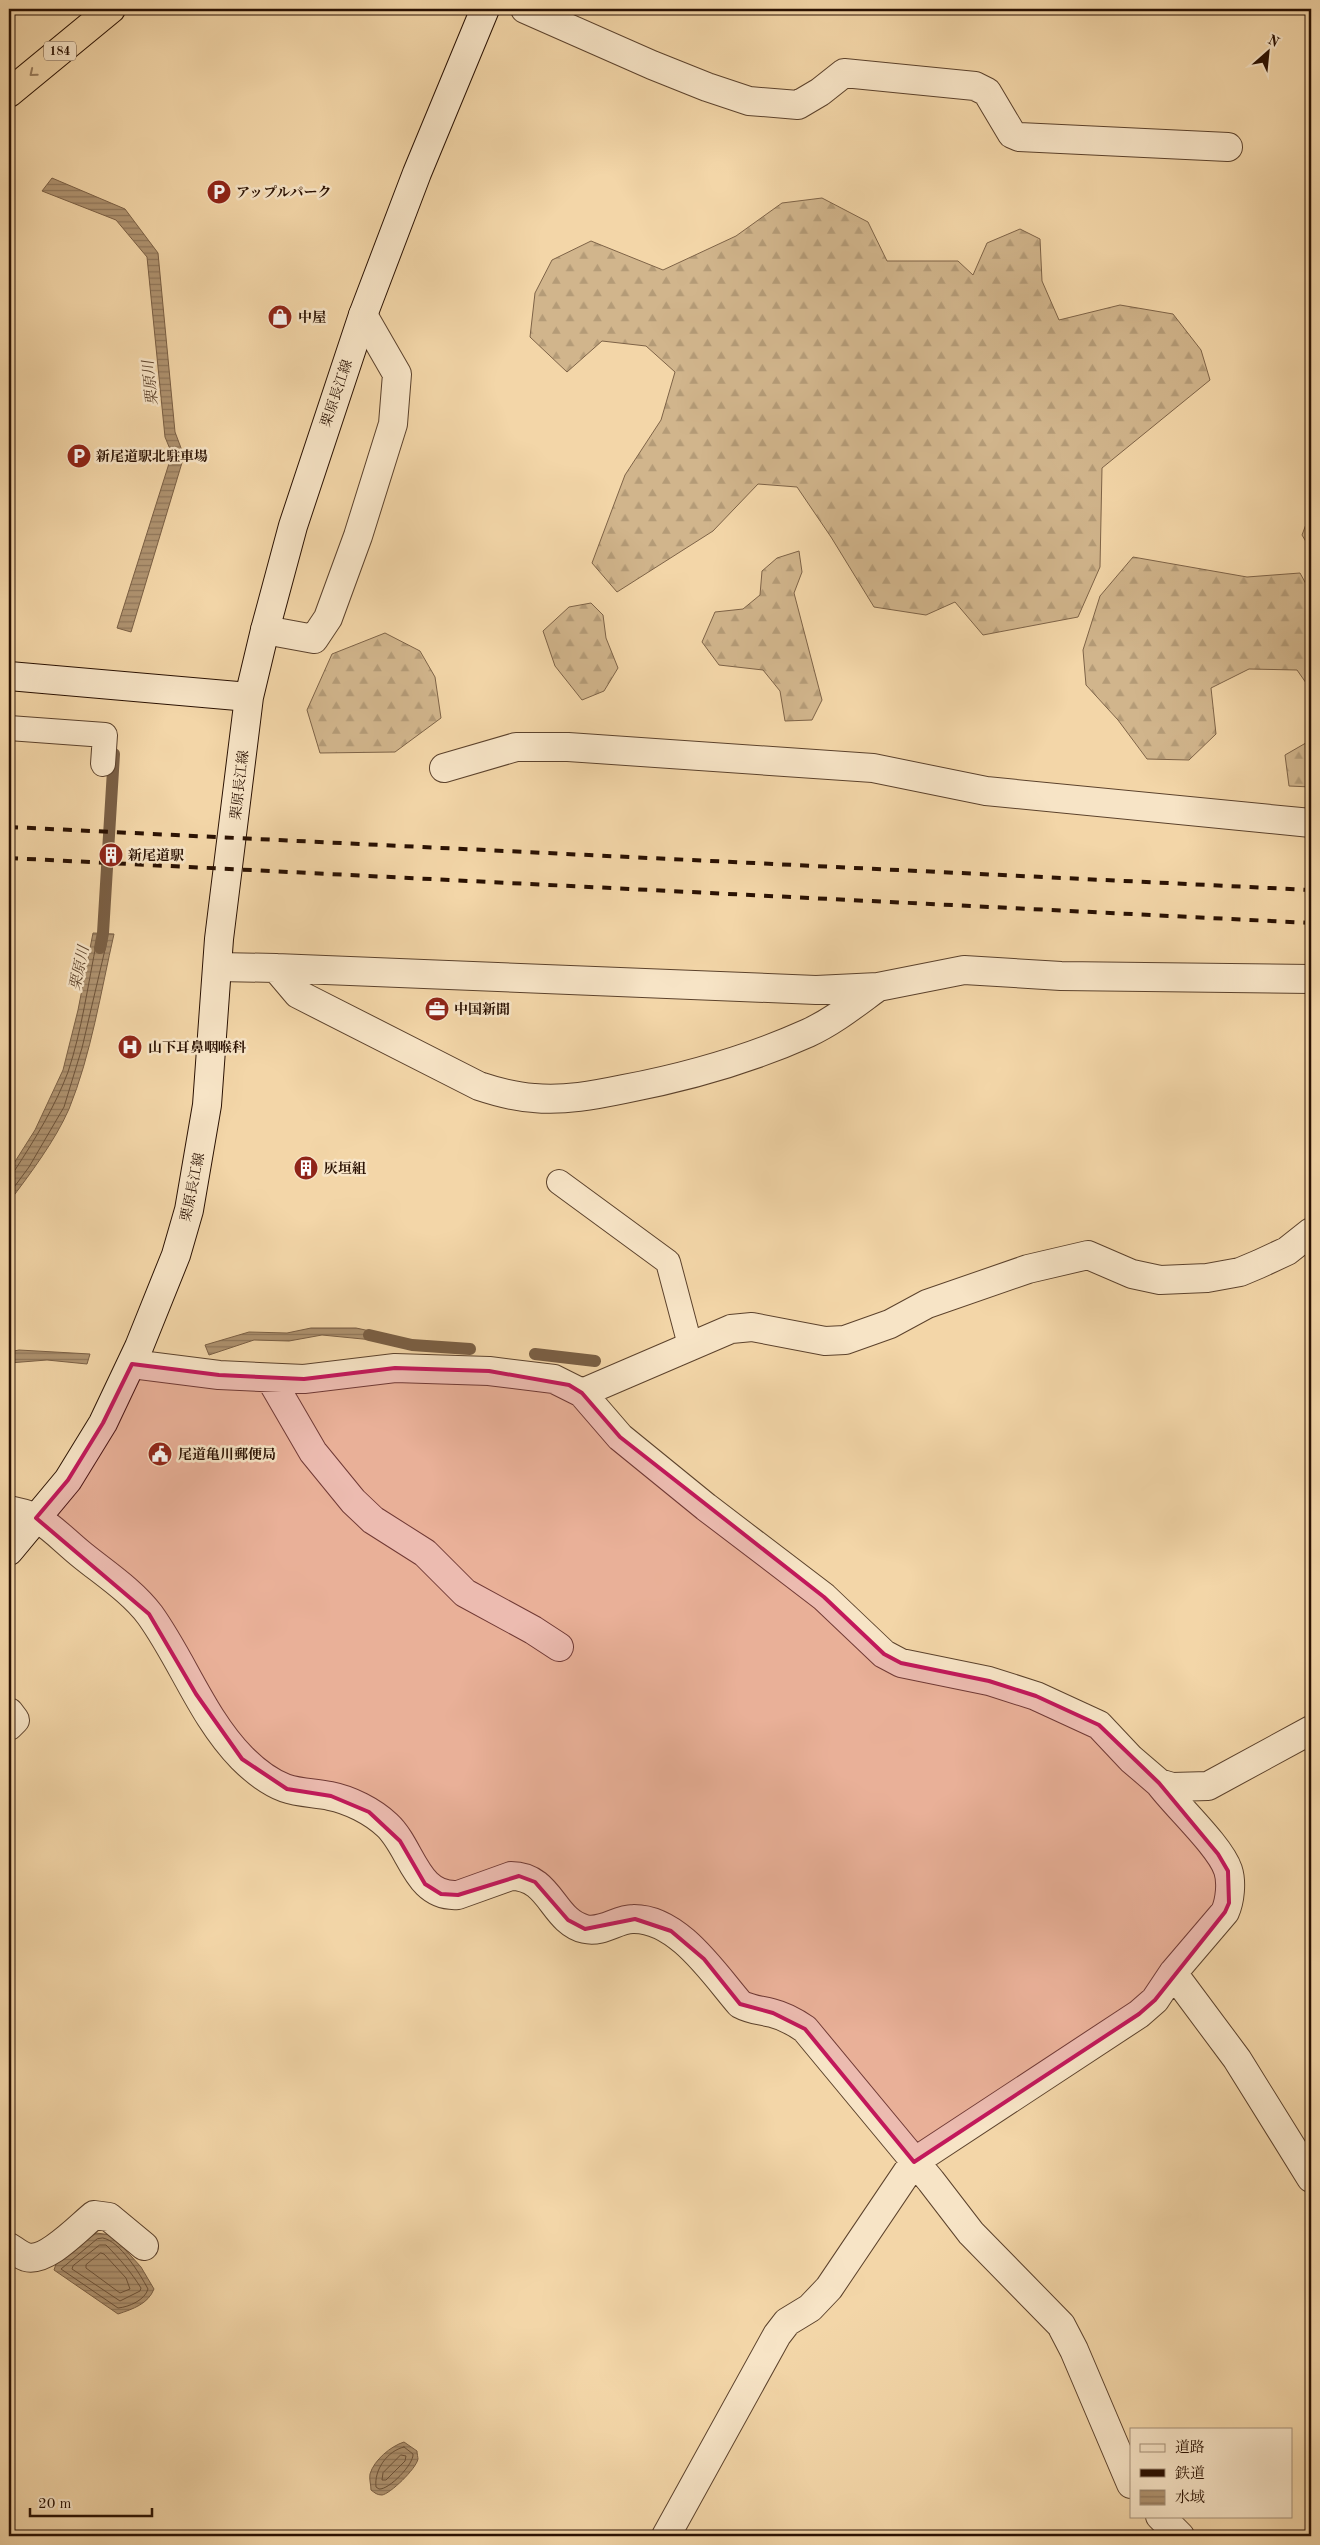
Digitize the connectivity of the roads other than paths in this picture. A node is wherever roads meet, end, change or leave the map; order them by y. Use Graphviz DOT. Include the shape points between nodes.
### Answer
graph roads {
  1 [pos="111,9"];
  2 [pos="485,9"];
  3 [pos="525,9"];
  4 [pos="9,93"];
  5 [pos="1228,147"];
  6 [pos="363,315"];
  7 [pos="265,630"];
  8 [pos="9,676"];
  9 [pos="249,697"];
  10 [pos="9,728"];
  11 [pos="103,764"];
  12 [pos="444,768"];
  13 [pos="1311,824"];
  14 [pos="218,967"];
  15 [pos="276,968"];
  16 [pos="1311,979"];
  17 [pos="878,987"];
  18 [pos="559,1182"];
  19 [pos="1311,1232"];
  20 [pos="690,1345"];
  21 [pos="132,1364"];
  22 [pos="270,1378"];
  23 [pos="582,1393"];
  24 [pos="9,1510"];
  25 [pos="36,1518"];
  26 [pos="9,1551"];
  27 [pos="560,1647"];
  28 [pos="9,1712"];
  29 [pos="9,1726"];
  30 [pos="1311,1730"];
  31 [pos="1159,1783"];
  32 [pos="1173,1974"];
  33 [pos="914,2162"];
  34 [pos="1311,2178"];
  35 [pos="144,2246"];
  36 [pos="9,2247"];
  37 [pos="1130,2482"];
  38 [pos="1162,2518"];
  39 [pos="666,2536"];
  40 [pos="1180,2536"];
  1 -- 4 [label="highway, 184, one-way"];
  2 -- 6 [label="street, 栗原長江線" via="416,173"];
  3 -- 5 [label="street" via="698,83 749,101 798,105 844,73 863,73 975,86 987,92 1012,134 1019,137"];
  6 -- 7 [label="street, 栗原長江線" via="293,526"];
  6 -- 7 [label="street" via="396,374 393,424 328,618 314,639"];
  7 -- 9 [label="street, 栗原長江線"];
  8 -- 9 [label="street"];
  9 -- 14 [label="street, 栗原長江線"];
  10 -- 11 [label="lane" via="105,735"];
  12 -- 13 [label="street" via="516,747 578,748 873,768 986,791"];
  14 -- 15 [label="street"];
  14 -- 21 [label="street, 栗原長江線" via="207,1105 189,1210 176,1255"];
  15 -- 17 [label="street" via="816,990"];
  15 -- 17 [label="street" via="298,994 453,1073 507,1095 536,1099 587,1096 662,1082 747,1057 809,1032 845,1012"];
  16 -- 17 [label="street" via="1061,976 964,970"];
  18 -- 20 [label="lane" via="668,1262"];
  19 -- 20 [label="street" via="1287,1251 1240,1272 1207,1278 1160,1280 1132,1274 1088,1255 1028,1269 928,1304 890,1324 845,1340 825,1341 752,1327 731,1329"];
  20 -- 23 [label="street"];
  21 -- 22 [label="street"];
  21 -- 25 [label="street, 栗原長江線" via="103,1423 78,1464"];
  22 -- 23 [label="street" via="304,1379 395,1368 488,1371 554,1380"];
  22 -- 27 [label="street" via="313,1452 373,1520 425,1552 465,1593"];
  23 -- 31 [label="street" via="620,1437 706,1508 824,1597 884,1654 901,1663 989,1681 1027,1693 1099,1725"];
  24 -- 25 [label="street"];
  25 -- 26 [label="street, 栗原長江線"];
  25 -- 33 [label="street" via="129,1594 148,1614 228,1741 242,1758 271,1782 287,1789 331,1796 369,1812 400,1840 425,1884 441,1894 458,1895 511,1876 520,1876 535,1882 568,1920 585,1929 635,1919 671,1931 704,1959 740,2004 750,2010 779,2015 805,2029"];
  28 -- 29 [label="street" via="14,1720"];
  30 -- 31 [label="street" via="1208,1786 1172,1787"];
  31 -- 32 [label="street" via="1218,1854 1228,1871 1229,1883 1225,1912"];
  32 -- 33 [label="street" via="1156,2000 1139,2014"];
  32 -- 34 [label="street" via="1237,2059"];
  33 -- 37 [label="street" via="971,2233 1061,2325"];
  33 -- 39 [label="street" via="830,2288 810,2308 787,2322 777,2335"];
  35 -- 36 [label="street" via="109,2217 94,2215 47,2254 37,2258 26,2257"];
  38 -- 40 [label="street"];
}
